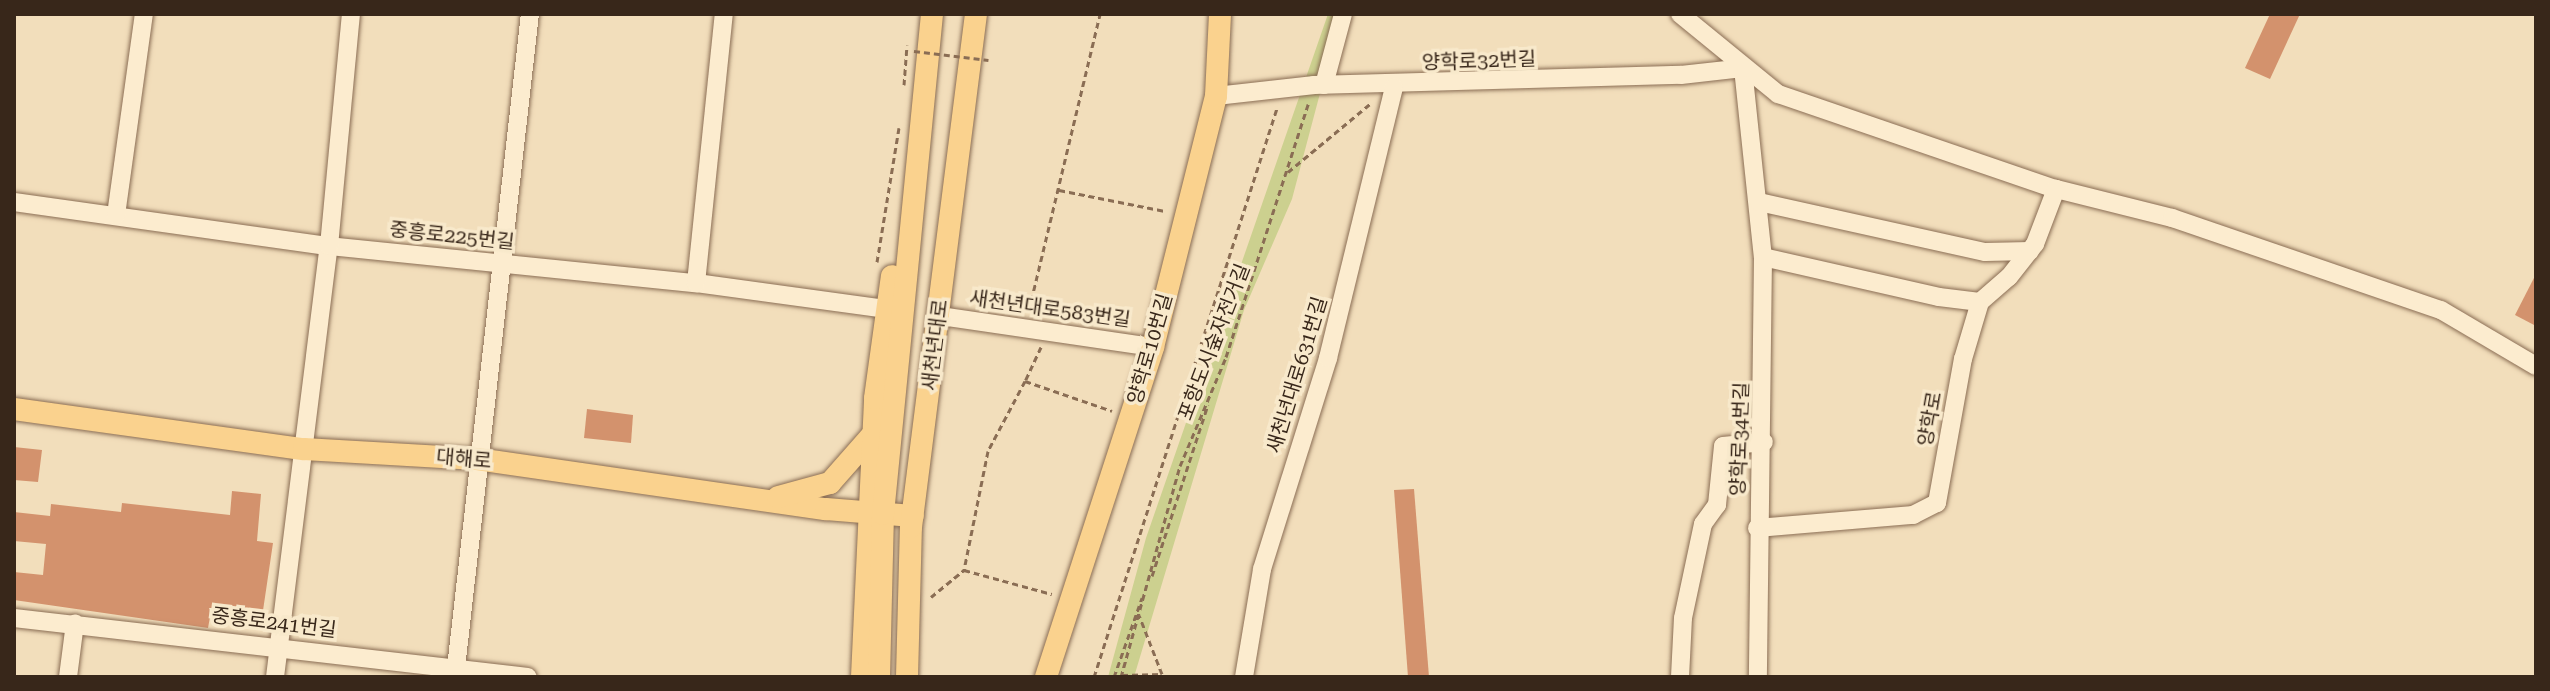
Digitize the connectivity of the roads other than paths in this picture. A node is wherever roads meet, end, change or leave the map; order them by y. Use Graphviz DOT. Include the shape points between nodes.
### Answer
graph roads {
  1 [pos="144,14"];
  2 [pos="351,14"];
  3 [pos="530,14"];
  4 [pos="724,14"];
  5 [pos="932,14"];
  6 [pos="976,14"];
  7 [pos="1220,14"];
  8 [pos="1343,14"];
  9 [pos="1680,14"];
  10 [pos="1743,68"];
  11 [pos="1319,85"];
  12 [pos="1394,87"];
  13 [pos="1216,96"];
  14 [pos="2056,189"];
  15 [pos="14,202"];
  16 [pos="1759,202"];
  17 [pos="116,215"];
  18 [pos="329,246"];
  19 [pos="906,247"];
  20 [pos="2030,251"];
  21 [pos="1763,257"];
  22 [pos="498,263"];
  23 [pos="696,283"];
  24 [pos="1980,302"];
  25 [pos="887,309"];
  26 [pos="940,316"];
  27 [pos="1153,347"];
  28 [pos="2536,366"];
  29 [pos="14,409"];
  30 [pos="873,434"];
  31 [pos="1764,442"];
  32 [pos="304,449"];
  33 [pos="477,459"];
  34 [pos="772,499"];
  35 [pos="875,513"];
  36 [pos="912,522"];
  37 [pos="1757,528"];
  38 [pos="14,618"];
  39 [pos="75,623"];
  40 [pos="279,646"];
  41 [pos="456,672"];
  42 [pos="68,677"];
  43 [pos="275,677"];
  44 [pos="528,677"];
  45 [pos="862,677"];
  46 [pos="879,677"];
  47 [pos="907,677"];
  48 [pos="920,677"];
  49 [pos="1046,677"];
  50 [pos="1244,677"];
  51 [pos="1680,677"];
  52 [pos="1758,677"];
  1 -- 17 [label="street"];
  2 -- 18 [label="street"];
  3 -- 22 [label="street"];
  4 -- 23 [label="street"];
  5 -- 19 [label="main road, 새천년대로"];
  6 -- 26 [label="main road, 새천년대로"];
  7 -- 13 [label="main road, 양학로10번길"];
  8 -- 11 [label="street"];
  9 -- 10 [label="street"];
  10 -- 12 [label="street, 양학로32번길"];
  10 -- 14 [label="street" via="1778,94"];
  10 -- 16 [label="street, 양학로34번길"];
  11 -- 12 [label="street, 양학로32번길"];
  11 -- 13 [label="street, 양학로32번길"];
  12 -- 50 [label="street, 새천년대로631번길" via="1328,358 1262,569"];
  13 -- 27 [label="main road, 양학로10번길"];
  14 -- 20 [label="street, 양학로"];
  14 -- 28 [label="street" via="2172,218 2441,310"];
  15 -- 17 [label="street, 중흥로225번길"];
  16 -- 20 [label="street" via="1985,252"];
  16 -- 21 [label="street, 양학로34번길"];
  17 -- 18 [label="street, 중흥로225번길"];
  18 -- 22 [label="street, 중흥로225번길"];
  18 -- 32 [label="street"];
  19 -- 25 [label="main road" via="891,278"];
  19 -- 35 [label="main road, 새천년대로"];
  20 -- 24 [label="street, 양학로"];
  21 -- 24 [label="street"];
  21 -- 31 [label="street, 양학로34번길"];
  22 -- 23 [label="street, 중흥로225번길"];
  22 -- 33 [label="street"];
  23 -- 25 [label="street, 중흥로225번길"];
  24 -- 37 [label="street, 양학로" via="1963,359 1937,503 1913,515"];
  25 -- 30 [label="main road"];
  26 -- 27 [label="street, 새천년대로583번길"];
  26 -- 36 [label="main road, 새천년대로"];
  27 -- 49 [label="main road, 양학로10번길"];
  29 -- 32 [label="main road, 대해로"];
  30 -- 34 [label="main road" via="830,483"];
  30 -- 35 [label="main road"];
  31 -- 37 [label="street, 양학로34번길"];
  31 -- 51 [label="street" via="1723,446 1717,505 1703,524 1683,618"];
  32 -- 33 [label="main road, 대해로"];
  32 -- 40 [label="street"];
  33 -- 34 [label="main road, 대해로"];
  33 -- 41 [label="street"];
  34 -- 35 [label="main road, 대해로"];
  35 -- 36 [label="main road, 대해로"];
  35 -- 45 [label="main road"];
  35 -- 46 [label="main road, 새천년대로"];
  36 -- 47 [label="main road, 새천년대로"];
  36 -- 48 [label="main road" via="923,554"];
  37 -- 52 [label="street, 양학로34번길"];
  38 -- 39 [label="street, 중흥로241번길"];
  39 -- 40 [label="street, 중흥로241번길"];
  39 -- 42 [label="street"];
  40 -- 41 [label="street, 중흥로241번길"];
  40 -- 43 [label="street"];
  41 -- 44 [label="street, 중흥로241번길"];
}
